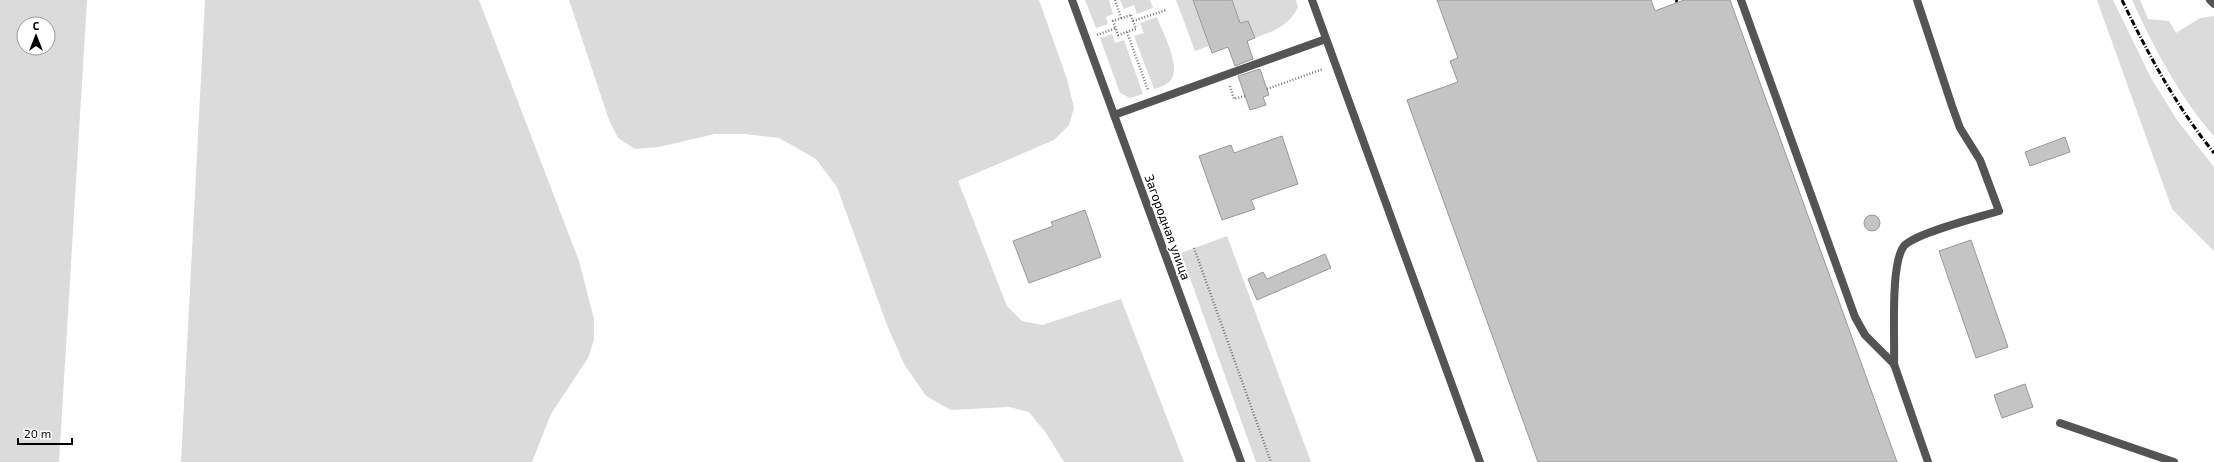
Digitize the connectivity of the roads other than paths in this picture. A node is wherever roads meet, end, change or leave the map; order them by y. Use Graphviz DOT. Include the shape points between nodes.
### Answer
graph roads {
  1 [pos="1072,0"];
  2 [pos="1312,0"];
  3 [pos="1743,0"];
  4 [pos="1918,0"];
  5 [pos="2210,0"];
  6 [pos="2214,4"];
  7 [pos="1326,39"];
  8 [pos="1114,115"];
  9 [pos="1894,364"];
  10 [pos="2060,423"];
  11 [pos="1241,462"];
  12 [pos="1480,462"];
  13 [pos="1928,462"];
  14 [pos="2174,462"];
  1 -- 8 [label="street, Загородная улица"];
  2 -- 7 [label="street"];
  3 -- 9 [label="street" via="1855,317 1865,334"];
  4 -- 9 [label="street" via="1960,128 1980,160 1999,211 1918,237 1904,245 1897,262"];
  5 -- 6 [label="street"];
  7 -- 8 [label="street"];
  7 -- 12 [label="street"];
  8 -- 11 [label="street, Загородная улица"];
  9 -- 13 [label="street"];
  10 -- 14 [label="street"];
}
